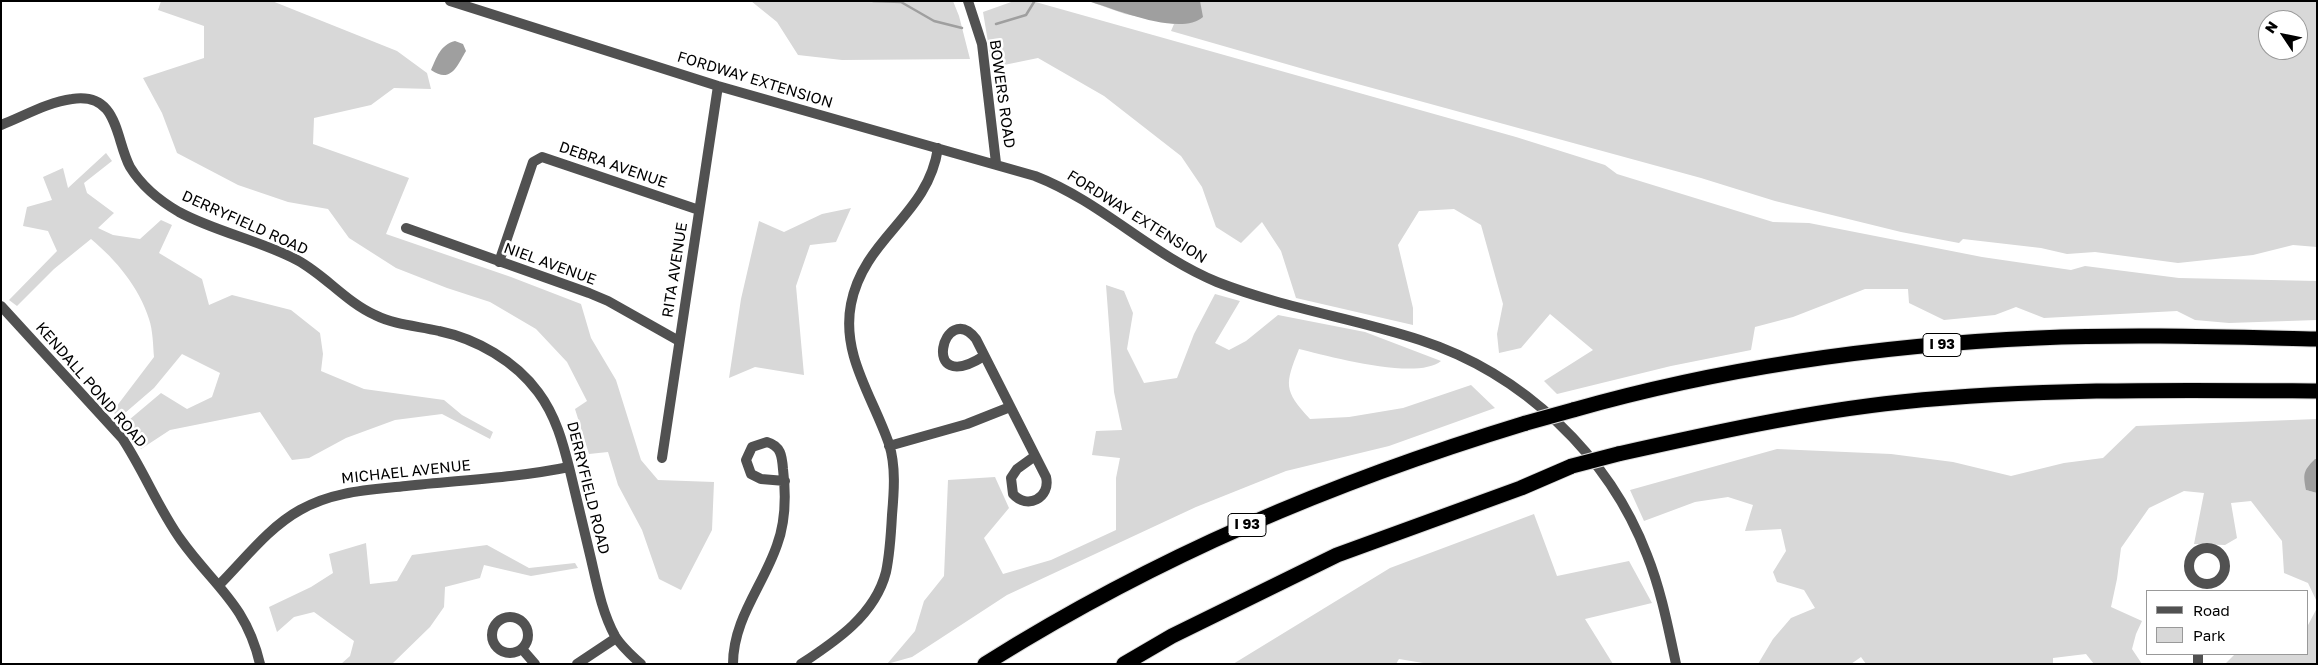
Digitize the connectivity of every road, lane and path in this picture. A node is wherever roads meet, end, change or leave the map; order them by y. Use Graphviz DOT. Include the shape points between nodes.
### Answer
graph roads {
  1 [pos="450,1"];
  2 [pos="968,1"];
  3 [pos="718,86"];
  4 [pos="1,125"];
  5 [pos="938,148"];
  6 [pos="996,163"];
  7 [pos="699,210"];
  8 [pos="406,228"];
  9 [pos="498,262"];
  10 [pos="1,306"];
  11 [pos="2317,339"];
  12 [pos="679,341"];
  13 [pos="984,356"];
  14 [pos="2317,391"];
  15 [pos="1010,407"];
  16 [pos="889,446"];
  17 [pos="1035,456"];
  18 [pos="662,458"];
  19 [pos="569,467"];
  20 [pos="785,481"];
  21 [pos="219,585"];
  22 [pos="616,638"];
  23 [pos="522,649"];
  24 [pos="260,664"];
  25 [pos="535,664"];
  26 [pos="577,664"];
  27 [pos="641,664"];
  28 [pos="733,664"];
  29 [pos="800,664"];
  30 [pos="984,664"];
  31 [pos="1124,664"];
  32 [pos="1676,664"];
  1 -- 3 [label="street, FORDWAY EXTENSION"];
  2 -- 6 [label="street, BOWERS ROAD" via="982,44"];
  3 -- 5 [label="street, FORDWAY EXTENSION"];
  3 -- 7 [label="street, RITA AVENUE"];
  4 -- 19 [label="street, DERRYFIELD ROAD" via="72,99 101,104 114,118 135,174 150,191 174,208 295,259 376,316 454,335 489,350 513,366 531,383 550,411"];
  5 -- 6 [label="street, FORDWAY EXTENSION"];
  5 -- 16 [label="street" via="925,189 868,260 851,304 850,343 855,362"];
  6 -- 32 [label="street, FORDWAY EXTENSION" via="1075,194 1164,254 1216,281 1422,340 1476,363 1517,389 1576,440 1622,503 1654,573"];
  7 -- 9 [label="street, DEBRA AVENUE" via="537,158"];
  7 -- 12 [label="street, RITA AVENUE"];
  8 -- 9 [label="street, NIEL AVENUE"];
  9 -- 12 [label="street, NIEL AVENUE" via="608,301"];
  10 -- 21 [label="street, KENDALL POND ROAD" via="122,438 181,540"];
  11 -- 30 [label="highway, I 93, bridge" via="2092,336 2009,340 1828,358 1659,388 1526,423 1392,466 1266,516 1129,581"];
  12 -- 18 [label="street, RITA AVENUE"];
  13 -- 15 [label="street"];
  14 -- 31 [label="highway, bridge" via="2095,390 1899,402 1802,416 1618,454 1572,466 1337,555 1172,636"];
  15 -- 16 [label="street" via="967,424"];
  15 -- 17 [label="street"];
  16 -- 29 [label="street" via="893,502 888,558 881,586 860,618"];
  17 -- 17 [label="street" via="1017,469 1011,478 1013,494 1022,501 1035,501 1046,489 1046,477"];
  19 -- 21 [label="street, MICHAEL AVENUE" via="534,474 331,496 298,511 282,523"];
  19 -- 22 [label="street, DERRYFIELD ROAD" via="600,598"];
  20 -- 20 [label="street" via="777,447 763,442 752,447 746,460 751,474 761,479"];
  20 -- 28 [label="street" via="780,536 739,627"];
  21 -- 24 [label="street, KENDALL POND ROAD" via="246,622"];
  22 -- 26 [label="street"];
  22 -- 27 [label="street, DERRYFIELD ROAD"];
  23 -- 25 [label="street"];
}
